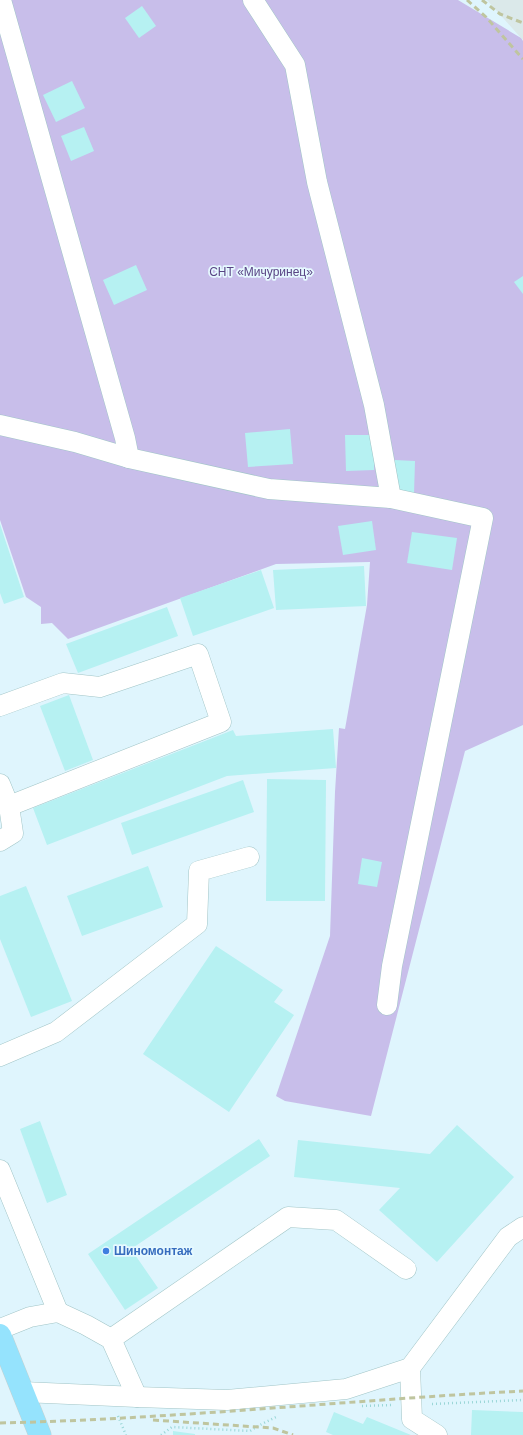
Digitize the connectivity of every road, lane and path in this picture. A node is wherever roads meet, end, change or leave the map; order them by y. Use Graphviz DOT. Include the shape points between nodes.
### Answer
graph roads {
  1 [pos="1,0"];
  2 [pos="252,0"];
  3 [pos="0,425"];
  4 [pos="129,458"];
  5 [pos="391,498"];
  6 [pos="0,706"];
  7 [pos="0,784"];
  8 [pos="9,806"];
  9 [pos="0,841"];
  10 [pos="249,857"];
  11 [pos="387,1005"];
  12 [pos="0,1056"];
  13 [pos="0,1170"];
  14 [pos="523,1227"];
  15 [pos="406,1269"];
  16 [pos="58,1312"];
  17 [pos="0,1329"];
  18 [pos="0,1335"];
  19 [pos="111,1339"];
  20 [pos="410,1368"];
  21 [pos="23,1392"];
  22 [pos="138,1397"];
  23 [pos="523,1400"];
  24 [pos="412,1405"];
  25 [pos="356,1406"];
  26 [pos="278,1416"];
  27 [pos="40,1435"];
  28 [pos="161,1435"];
  29 [pos="437,1435"];
  1 -- 4 [label="lane"];
  2 -- 5 [label="lane" via="295,65 317,182 374,405"];
  3 -- 4 [label="lane" via="75,442"];
  4 -- 5 [label="lane" via="269,489"];
  5 -- 11 [label="lane" via="483,518 392,966"];
  6 -- 8 [label="lane" via="63,682 100,687 198,654 221,722"];
  7 -- 8 [label="lane"];
  8 -- 9 [label="lane" via="13,833"];
  10 -- 12 [label="lane" via="199,871 197,924 56,1032"];
  13 -- 16 [label="lane"];
  14 -- 20 [label="lane" via="508,1237"];
  15 -- 19 [label="lane" via="336,1220 288,1217"];
  16 -- 17 [label="lane" via="30,1317"];
  16 -- 19 [label="lane"];
  18 -- 21 [label="main road"];
  19 -- 22 [label="lane"];
  20 -- 22 [label="lane" via="346,1389 227,1400"];
  20 -- 24 [label="lane"];
  21 -- 22 [label="lane"];
  21 -- 27 [label="main road"];
  23 -- 24 [label="path"];
  24 -- 25 [label="path"];
  24 -- 29 [label="lane" via="412,1420"];
  26 -- 28 [label="path" via="250,1432 172,1427"];
}
